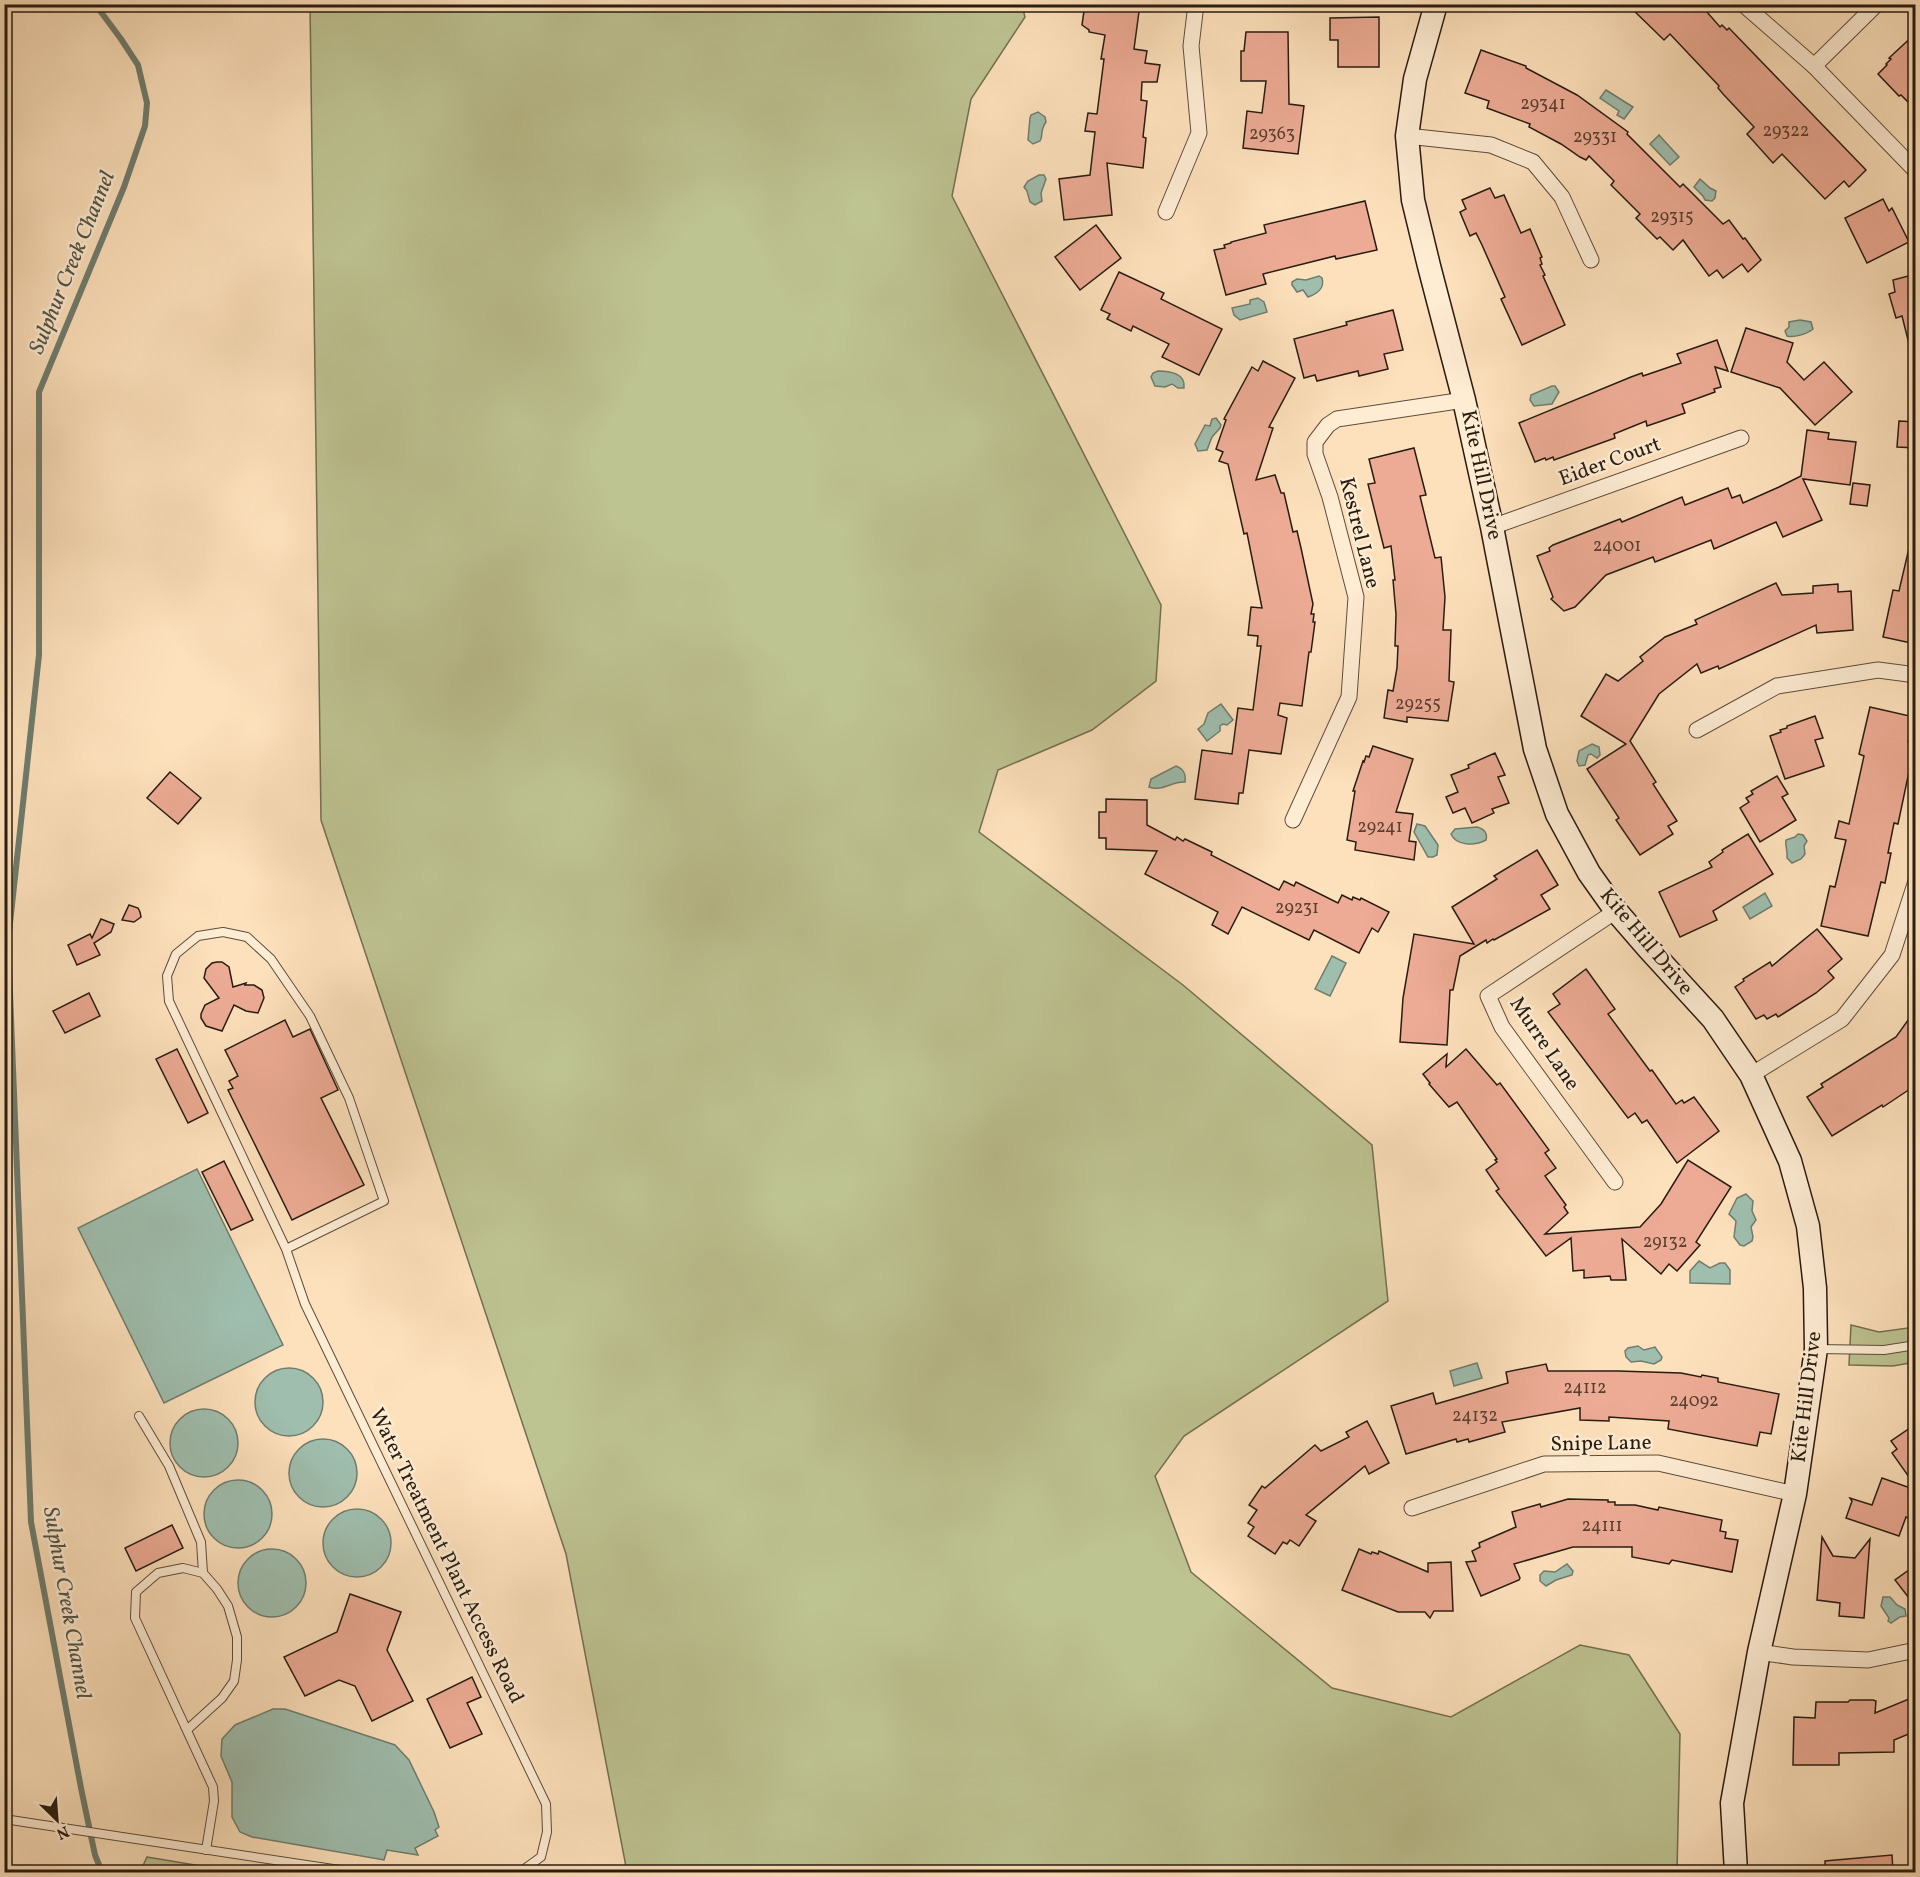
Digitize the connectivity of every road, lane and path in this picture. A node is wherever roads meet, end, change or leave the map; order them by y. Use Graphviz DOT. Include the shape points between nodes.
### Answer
graph roads {
  1 [pos="1196,4"];
  2 [pos="1436,4"];
  3 [pos="1743,4"];
  4 [pos="1877,4"];
  5 [pos="1814,66"];
  6 [pos="1407,136"];
  7 [pos="1916,171"];
  8 [pos="1166,212"];
  9 [pos="1591,260"];
  10 [pos="1464,400"];
  11 [pos="1741,438"];
  12 [pos="1492,526"];
  13 [pos="1916,675"];
  14 [pos="1697,730"];
  15 [pos="1293,820"];
  16 [pos="1916,881"];
  17 [pos="1616,911"];
  18 [pos="1751,1075"];
  19 [pos="1615,1182"];
  20 [pos="286,1249"];
  21 [pos="1916,1345"];
  22 [pos="1815,1349"];
  23 [pos="139,1416"];
  24 [pos="1795,1494"];
  25 [pos="1412,1508"];
  26 [pos="203,1573"];
  27 [pos="1916,1650"];
  28 [pos="1759,1652"];
  29 [pos="188,1729"];
  30 [pos="4,1819"];
  31 [pos="206,1850"];
  32 [pos="353,1872"];
  33 [pos="520,1872"];
  34 [pos="1736,1872"];
  1 -- 8 [label="street" via="1191,46 1198,133"];
  2 -- 6 [label="street, Kite Hill Drive" via="1415,79"];
  3 -- 5 [label="street"];
  4 -- 5 [label="street"];
  5 -- 7 [label="street"];
  6 -- 9 [label="street" via="1491,145 1533,162 1562,197"];
  6 -- 10 [label="street, Kite Hill Drive" via="1413,200"];
  10 -- 12 [label="street, Kite Hill Drive"];
  10 -- 15 [label="street, Kestrel Lane" via="1337,419 1315,442 1356,597 1349,697"];
  11 -- 12 [label="street, Eider Court"];
  12 -- 17 [label="street, Kite Hill Drive" via="1535,748 1557,814 1588,873"];
  13 -- 14 [label="street" via="1878,670 1777,686"];
  16 -- 18 [label="street" via="1892,955 1842,1019"];
  17 -- 18 [label="street, Kite Hill Drive" via="1713,1019"];
  17 -- 19 [label="street, Murre Lane" via="1488,996 1502,1027"];
  18 -- 22 [label="street, Kite Hill Drive" via="1790,1161 1808,1226 1815,1288"];
  20 -- 20 [label="lane, Water Treatment Plant Access Road" via="169,1001 167,976 176,954 198,936 223,932 247,937 271,959 309,1017 349,1098 384,1201"];
  20 -- 33 [label="lane, Water Treatment Plant Access Road" via="304,1304 546,1804 547,1832 541,1857"];
  21 -- 22 [label="lane" via="1884,1350"];
  22 -- 24 [label="street, Kite Hill Drive"];
  23 -- 26 [label="lane" via="169,1466 201,1542"];
  24 -- 25 [label="street, Snipe Lane" via="1658,1463 1545,1464"];
  24 -- 28 [label="street, Kite Hill Drive"];
  26 -- 29 [label="lane" via="228,1606 237,1637 237,1660 234,1681 222,1698"];
  26 -- 29 [label="lane" via="183,1568 158,1573 136,1592 135,1618"];
  27 -- 28 [label="street" via="1868,1660"];
  28 -- 34 [label="street, Kite Hill Drive" via="1732,1803"];
  29 -- 31 [label="lane" via="213,1787"];
  30 -- 31 [label="lane"];
  31 -- 32 [label="lane"];
}
